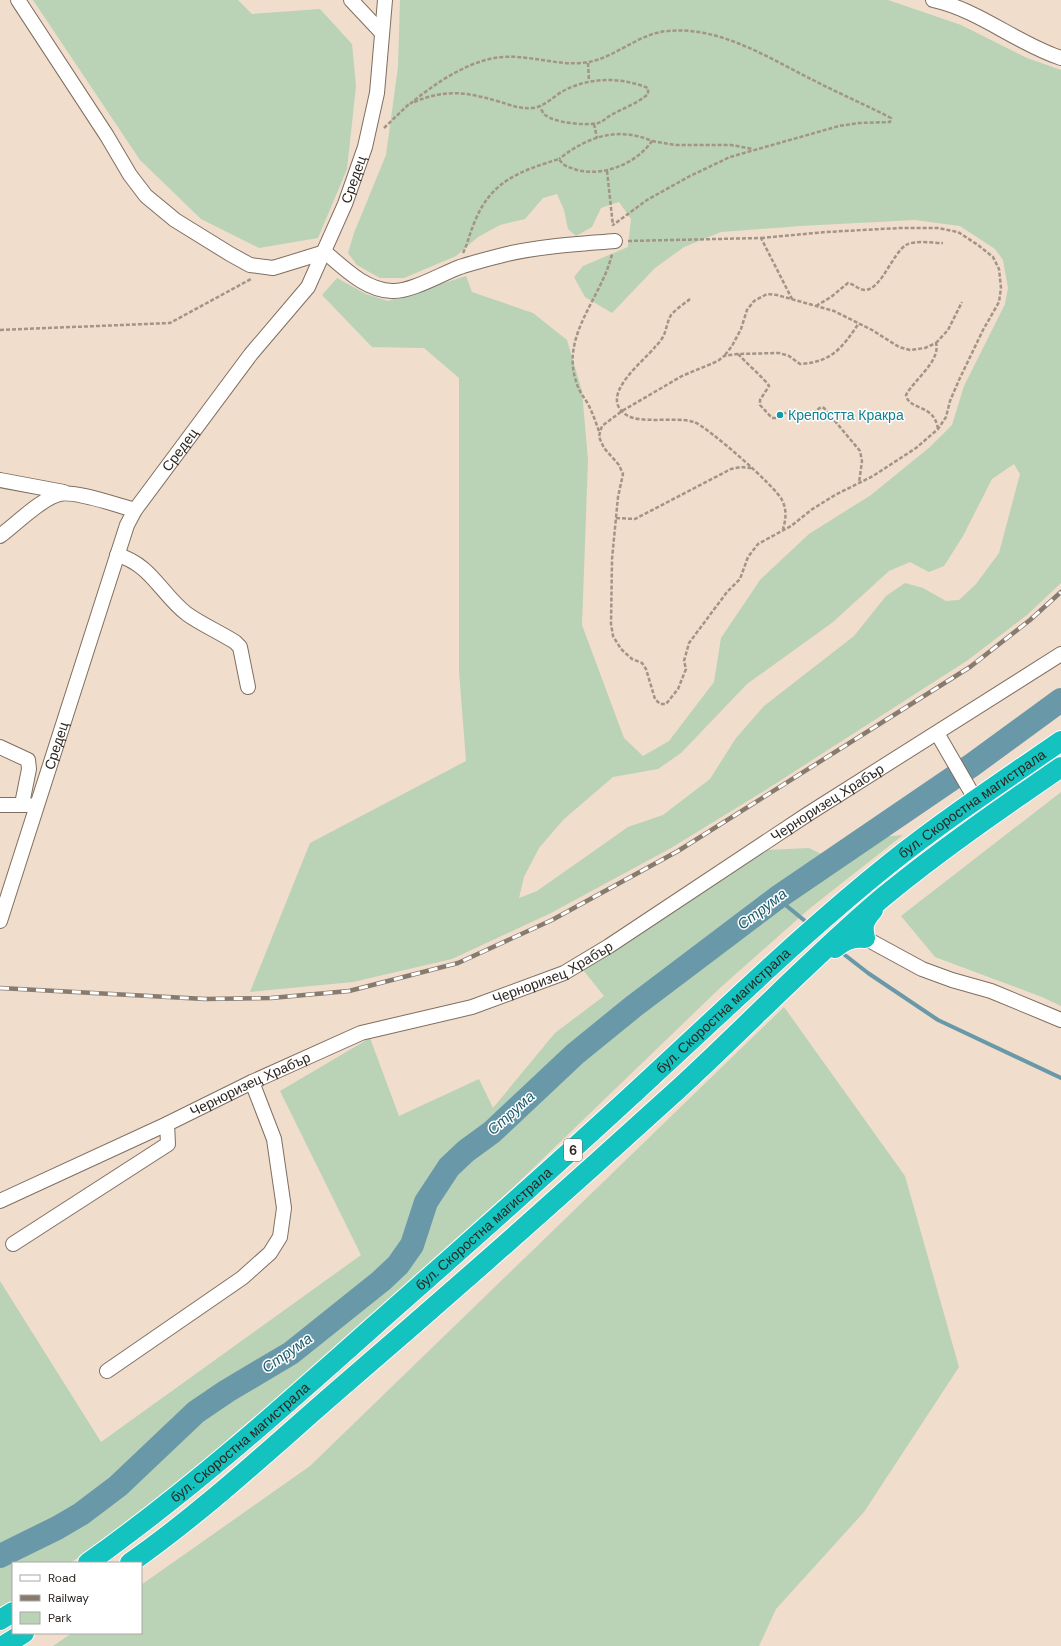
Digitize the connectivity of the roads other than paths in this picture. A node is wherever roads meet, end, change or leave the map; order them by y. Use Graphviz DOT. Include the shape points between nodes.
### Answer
graph roads {
  1 [pos="18,0"];
  2 [pos="351,0"];
  3 [pos="385,0"];
  4 [pos="933,0"];
  5 [pos="382,33"];
  6 [pos="1061,58"];
  7 [pos="615,241"];
  8 [pos="325,252"];
  9 [pos="0,480"];
  10 [pos="77,495"];
  11 [pos="135,510"];
  12 [pos="0,536"];
  13 [pos="117,555"];
  14 [pos="1061,654"];
  15 [pos="248,687"];
  16 [pos="940,739"];
  17 [pos="1061,741"];
  18 [pos="0,747"];
  19 [pos="1061,767"];
  20 [pos="974,794"];
  21 [pos="22,804"];
  22 [pos="0,805"];
  23 [pos="37,806"];
  24 [pos="880,900"];
  25 [pos="0,921"];
  26 [pos="865,938"];
  27 [pos="763,1008"];
  28 [pos="1061,1020"];
  29 [pos="252,1082"];
  30 [pos="167,1124"];
  31 [pos="0,1201"];
  32 [pos="13,1244"];
  33 [pos="107,1371"];
  34 [pos="89,1562"];
  35 [pos="131,1562"];
  36 [pos="12,1613"];
  37 [pos="0,1620"];
  38 [pos="22,1634"];
  39 [pos="3,1646"];
  1 -- 8 [label="street" via="130,175 146,196 175,220 250,265 273,268"];
  2 -- 5 [label="street"];
  3 -- 5 [label="street, Средец"];
  4 -- 6 [label="street" via="972,14 1044,52"];
  5 -- 8 [label="street, Средец" via="378,94 365,147 346,204"];
  7 -- 8 [label="street" via="546,247 508,254 461,267 406,289 392,291 376,288 354,277"];
  8 -- 11 [label="street, Средец" via="308,287 251,354"];
  9 -- 10 [label="street"];
  10 -- 11 [label="street"];
  10 -- 12 [label="street" via="61,493 47,499"];
  11 -- 13 [label="street, Средец"];
  13 -- 15 [label="street" via="130,558 141,566 186,613 240,647"];
  13 -- 23 [label="street, Средец"];
  14 -- 16 [label="street, Черноризец Храбър"];
  16 -- 20 [label="street"];
  16 -- 29 [label="street, Черноризец Храбър" via="795,823 564,973 472,1007 361,1033"];
  17 -- 20 [label="highway, бул. Скоростна магистрала / 6"];
  18 -- 21 [label="street" via="28,760 29,769"];
  19 -- 24 [label="highway, бул. Скоростна магистрала / 6" via="934,856"];
  20 -- 34 [label="highway, бул. Скоростна магистрала / 6" via="826,916 582,1142 218,1464"];
  21 -- 22 [label="street"];
  21 -- 23 [label="street"];
  23 -- 25 [label="street, Средец"];
  24 -- 26 [label="highway" via="865,920"];
  24 -- 27 [label="highway, бул. Скоростна магистрала / 6"];
  26 -- 27 [label="highway" via="854,937 844,941"];
  26 -- 28 [label="street" via="922,968 991,991"];
  27 -- 35 [label="highway, бул. Скоростна магистрала / 6" via="677,1090 440,1302 259,1460"];
  29 -- 30 [label="street, Черноризец Храбър"];
  29 -- 33 [label="street" via="274,1139 284,1208 280,1236 270,1253 242,1278"];
  30 -- 31 [label="street, Черноризец Храбър"];
  30 -- 32 [label="street" via="168,1144"];
  36 -- 37 [label="highway"];
  38 -- 39 [label="highway"];
}
